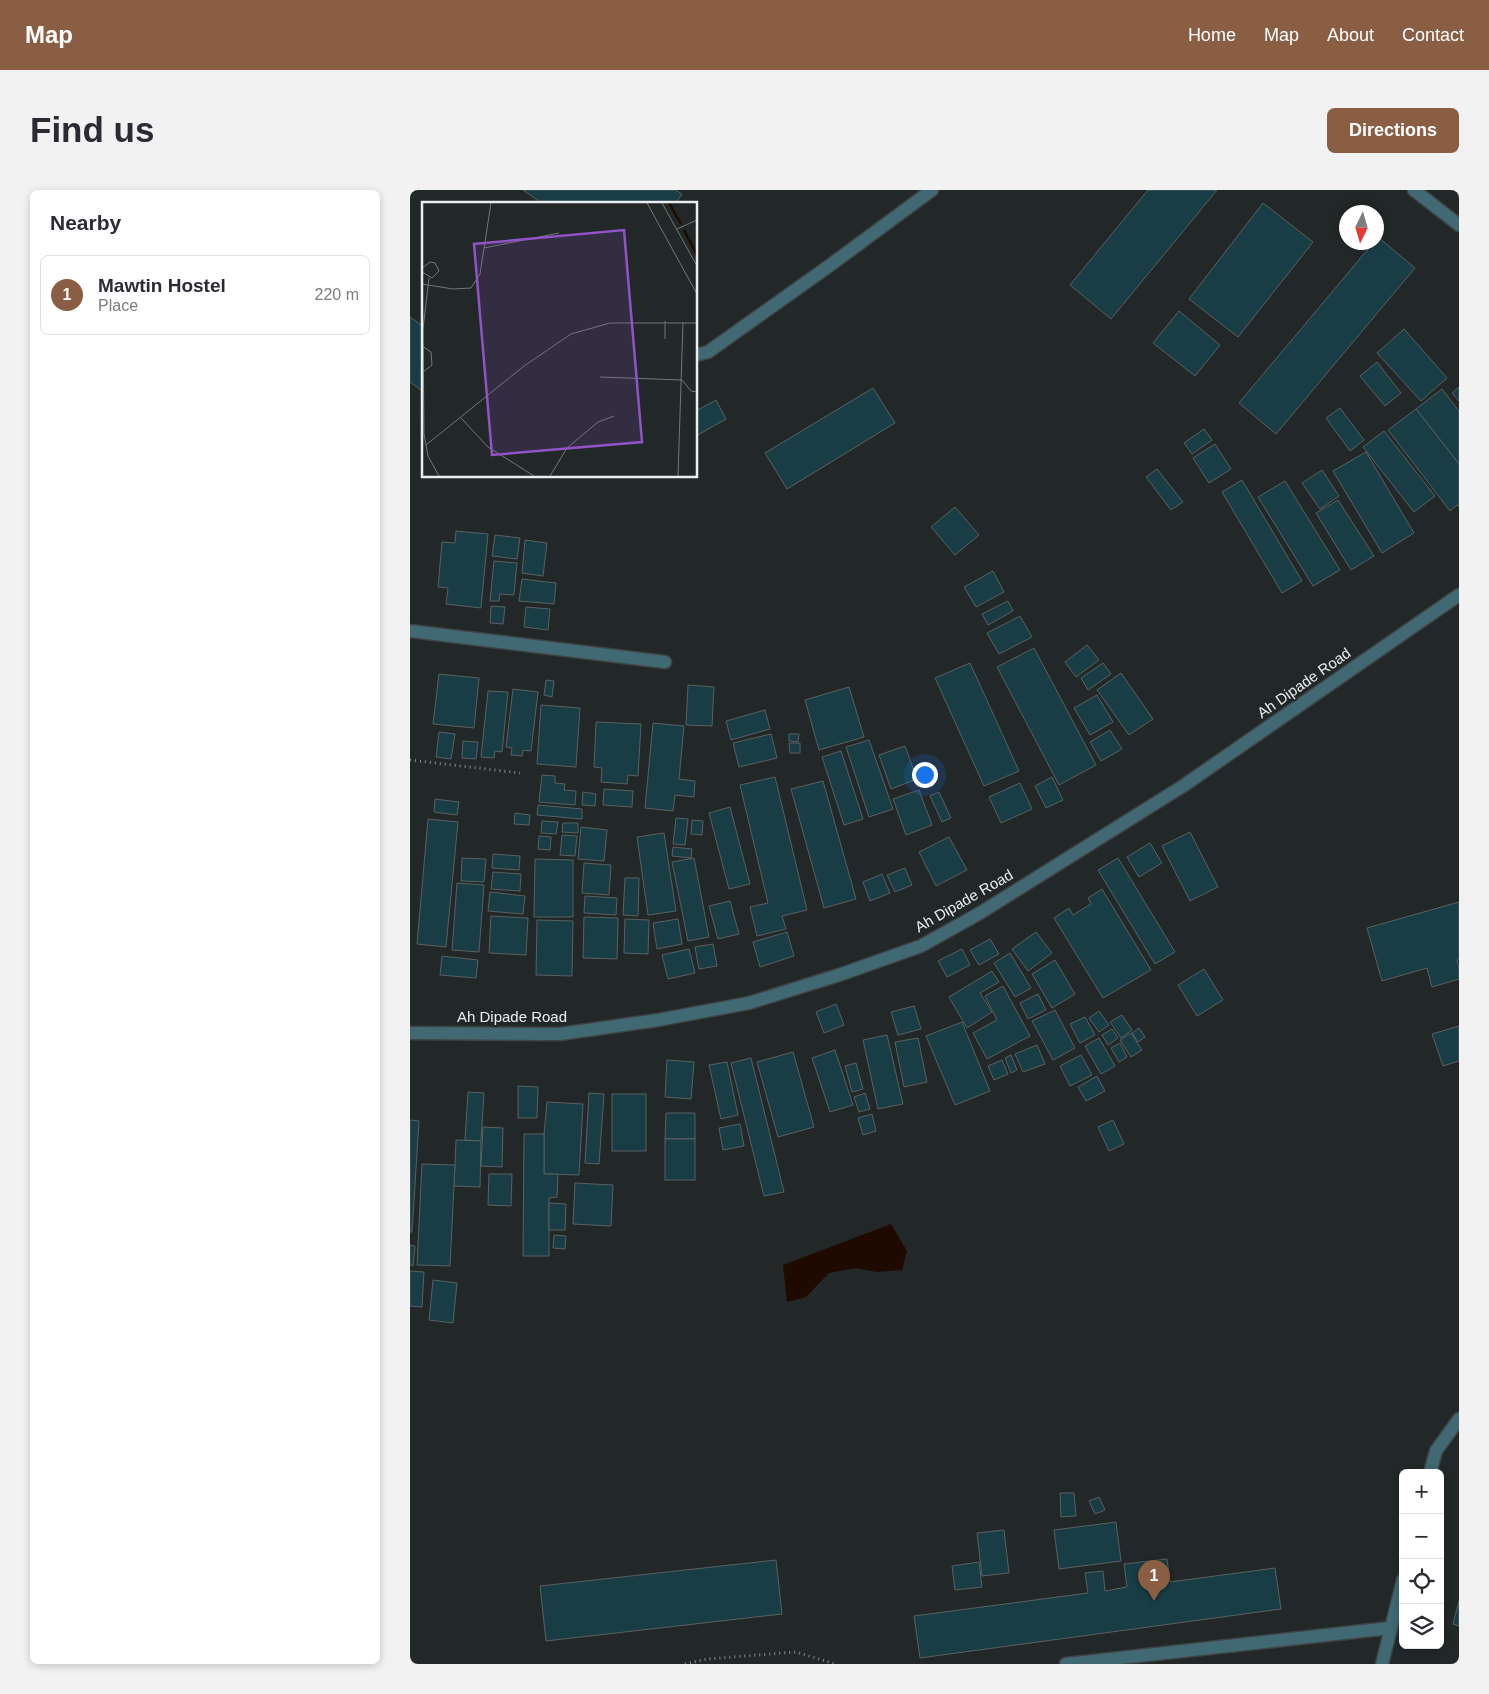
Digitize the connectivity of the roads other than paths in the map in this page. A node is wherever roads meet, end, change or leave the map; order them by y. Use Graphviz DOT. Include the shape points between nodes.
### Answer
graph roads {
  1 [pos="932,190"];
  2 [pos="1414,190"];
  3 [pos="1459,225"];
  4 [pos="698,354"];
  5 [pos="1459,595"];
  6 [pos="410,632"];
  7 [pos="665,662"];
  8 [pos="410,1033"];
  9 [pos="1459,1419"];
  10 [pos="1431,1469"];
  11 [pos="1399,1595"];
  12 [pos="1390,1628"];
  13 [pos="1066,1664"];
  14 [pos="1382,1664"];
  1 -- 4 [label="street" via="708,352"];
  2 -- 3 [label="street"];
  5 -- 8 [label="street, Ah Dipade Road" via="1183,786 980,913 921,946 749,1003 658,1020 560,1034"];
  6 -- 7 [label="street"];
  9 -- 10 [label="street" via="1436,1451"];
  11 -- 12 [label="street"];
  12 -- 13 [label="street"];
  12 -- 14 [label="street"];
}
